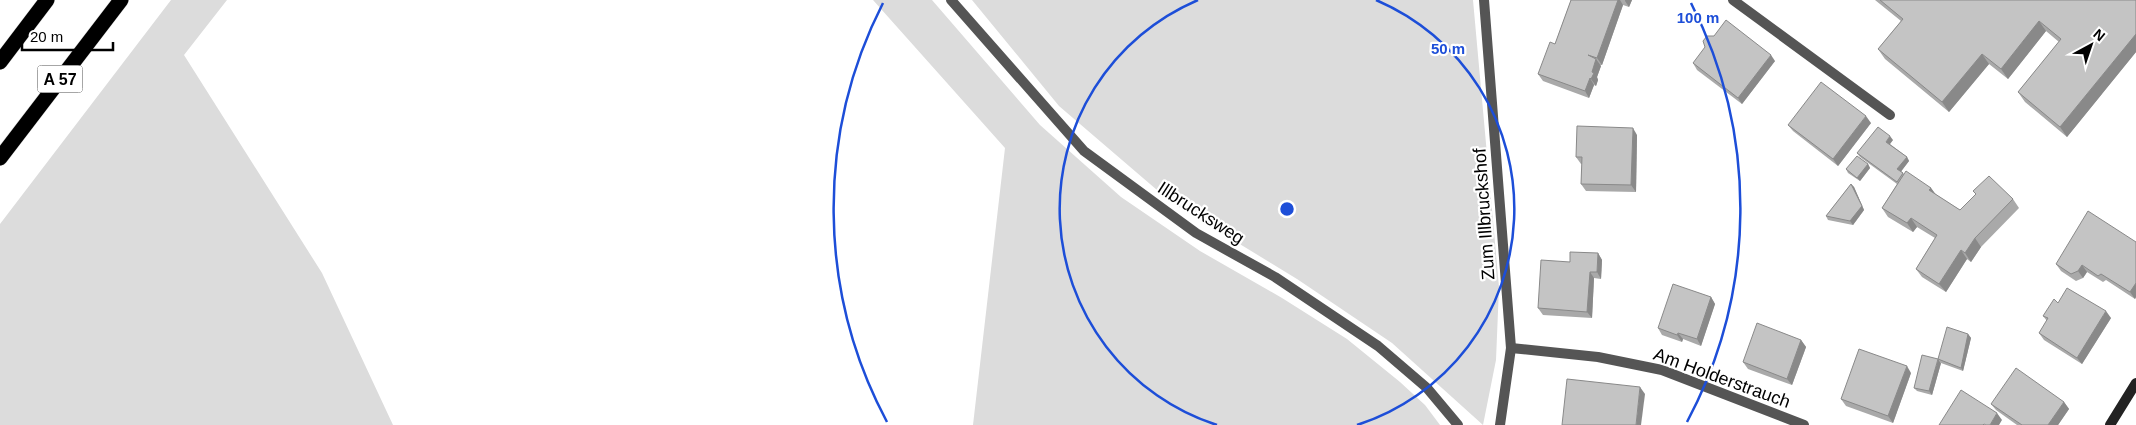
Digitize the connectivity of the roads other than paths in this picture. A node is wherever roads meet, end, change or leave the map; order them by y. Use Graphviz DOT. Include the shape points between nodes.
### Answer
graph roads {
  1 [pos="47,0"];
  2 [pos="121,0"];
  3 [pos="951,0"];
  4 [pos="1484,0"];
  5 [pos="1733,0"];
  6 [pos="0,62"];
  7 [pos="1890,115"];
  8 [pos="0,158"];
  9 [pos="1511,348"];
  10 [pos="2136,383"];
  11 [pos="1458,425"];
  12 [pos="1500,425"];
  13 [pos="1804,425"];
  14 [pos="2110,425"];
  1 -- 6 [label="highway"];
  2 -- 8 [label="highway, A 57"];
  3 -- 11 [label="street, Illbrucksweg" via="1084,151 1196,234 1275,277 1378,346 1426,388"];
  4 -- 9 [label="street, Zum Illbruckshof"];
  5 -- 7 [label="street"];
  9 -- 12 [label="street, Zum Illbruckshof"];
  9 -- 13 [label="street, Am Holderstrauch" via="1598,357 1662,370"];
  10 -- 14 [label="main road"];
}
